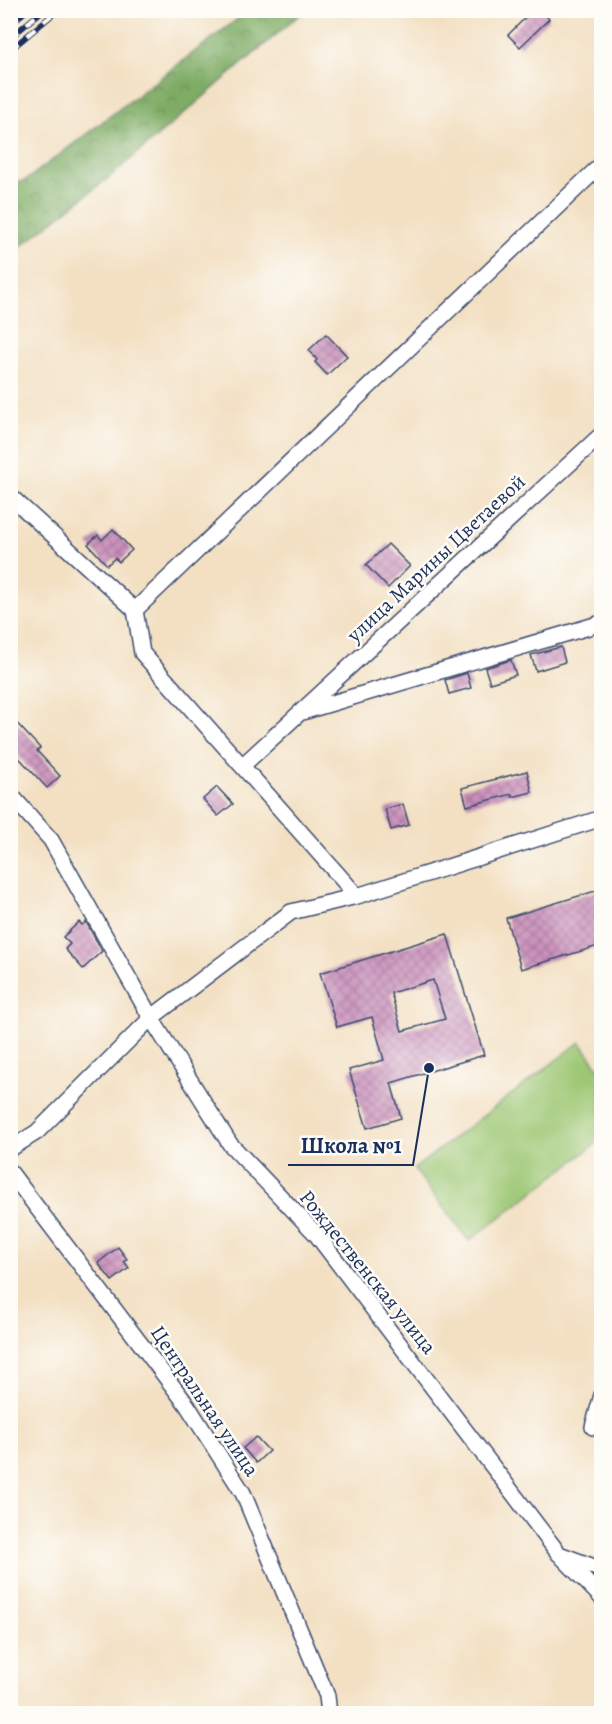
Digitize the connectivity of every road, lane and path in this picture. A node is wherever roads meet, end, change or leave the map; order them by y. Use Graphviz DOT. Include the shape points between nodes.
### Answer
graph roads {
  1 [pos="602,164"];
  2 [pos="602,434"];
  3 [pos="10,496"];
  4 [pos="135,610"];
  5 [pos="602,623"];
  6 [pos="299,713"];
  7 [pos="242,766"];
  8 [pos="10,794"];
  9 [pos="602,819"];
  10 [pos="357,896"];
  11 [pos="151,1018"];
  12 [pos="10,1149"];
  13 [pos="10,1172"];
  14 [pos="602,1395"];
  15 [pos="593,1427"];
  16 [pos="559,1554"];
  17 [pos="602,1570"];
  18 [pos="602,1598"];
  19 [pos="329,1713"];
  1 -- 4 [label="street"];
  2 -- 6 [label="street, улица Марины Цветаевой"];
  3 -- 4 [label="street"];
  4 -- 7 [label="street" via="142,653"];
  5 -- 6 [label="street, улица Марины Цветаевой"];
  6 -- 7 [label="street, улица Марины Цветаевой"];
  7 -- 10 [label="street"];
  8 -- 11 [label="street, Рождественская улица" via="51,840"];
  9 -- 10 [label="street"];
  10 -- 11 [label="street" via="291,912"];
  11 -- 12 [label="street" via="38,1132"];
  11 -- 16 [label="street, Рождественская улица" via="230,1144 316,1234"];
  13 -- 19 [label="street, Центральная улица" via="187,1405 243,1493 327,1696"];
  14 -- 15 [label="street"];
  16 -- 17 [label="street"];
  16 -- 18 [label="street, Рождественская улица"];
}
